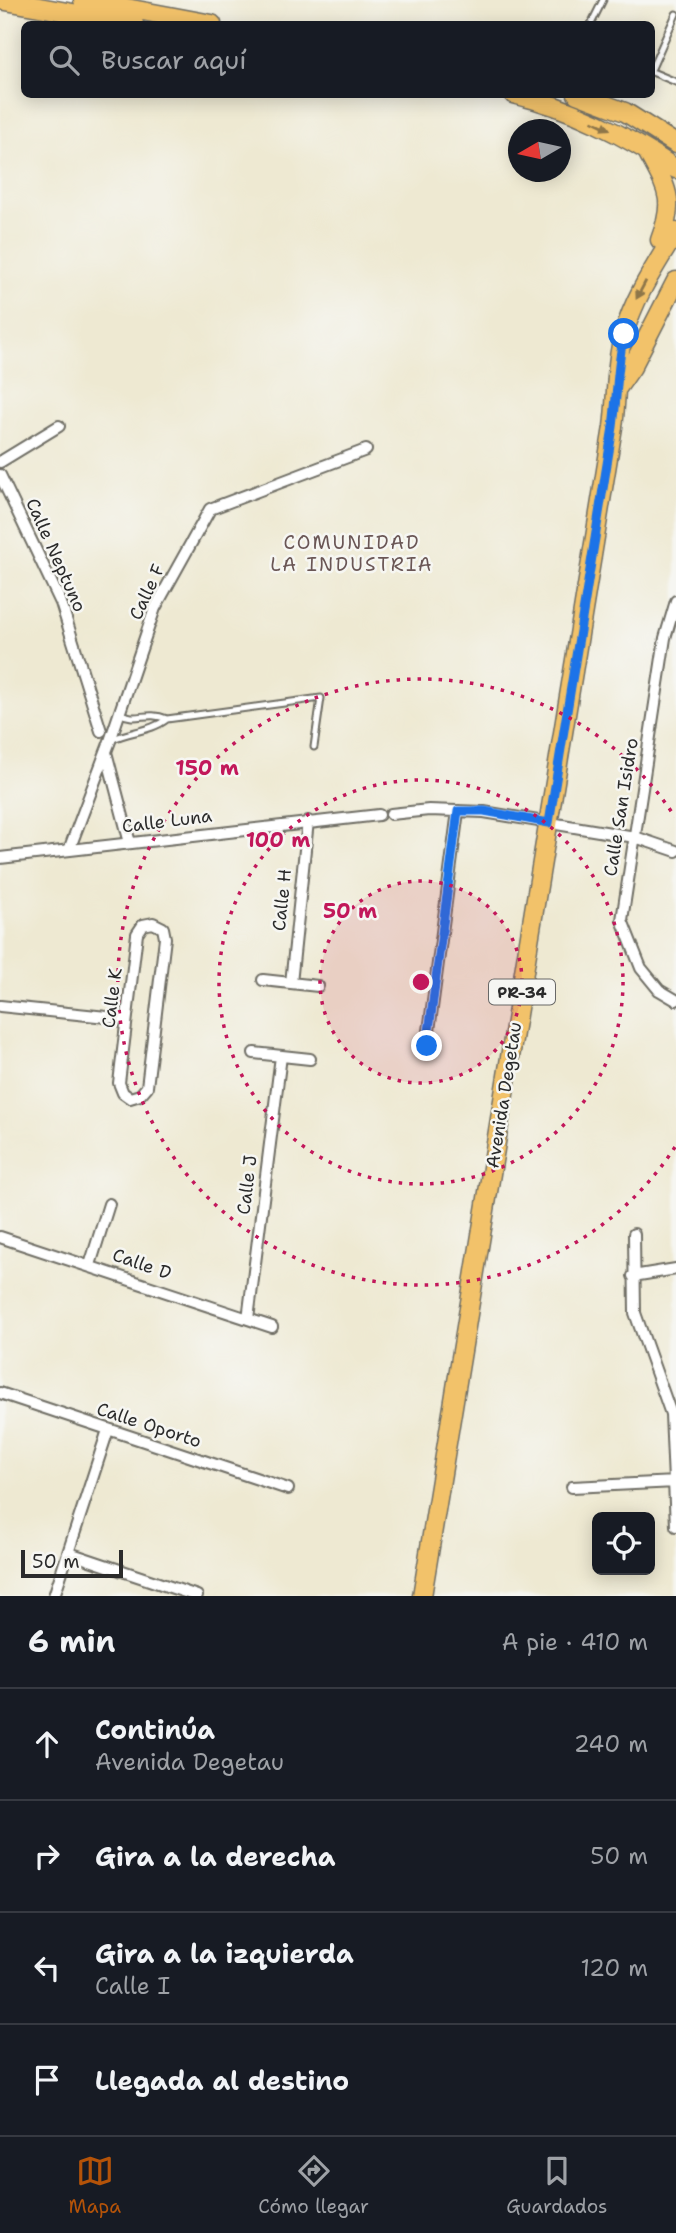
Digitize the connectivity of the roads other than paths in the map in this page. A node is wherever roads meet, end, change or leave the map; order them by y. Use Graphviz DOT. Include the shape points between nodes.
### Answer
graph roads {
  1 [pos="0,0"];
  2 [pos="83,0"];
  3 [pos="603,0"];
  4 [pos="676,13"];
  5 [pos="132,14"];
  6 [pos="188,21"];
  7 [pos="593,21"];
  8 [pos="655,63"];
  9 [pos="655,72"];
  10 [pos="676,82"];
  11 [pos="526,98"];
  12 [pos="587,98"];
  13 [pos="674,141"];
  14 [pos="647,149"];
  15 [pos="676,169"];
  16 [pos="676,232"];
  17 [pos="654,267"];
  18 [pos="674,285"];
  19 [pos="618,387"];
  20 [pos="59,426"];
  21 [pos="366,450"];
  22 [pos="0,462"];
  23 [pos="0,475"];
  24 [pos="676,601"];
  25 [pos="119,713"];
  26 [pos="167,719"];
  27 [pos="101,731"];
  28 [pos="108,746"];
  29 [pos="314,747"];
  30 [pos="458,811"];
  31 [pos="309,821"];
  32 [pos="549,823"];
  33 [pos="635,837"];
  34 [pos="130,843"];
  35 [pos="69,850"];
  36 [pos="676,852"];
  37 [pos="0,858"];
  38 [pos="263,980"];
  39 [pos="291,983"];
  40 [pos="318,986"];
  41 [pos="676,1000"];
  42 [pos="0,1006"];
  43 [pos="127,1019"];
  44 [pos="427,1046"];
  45 [pos="254,1053"];
  46 [pos="281,1056"];
  47 [pos="310,1059"];
  48 [pos="109,1204"];
  49 [pos="634,1234"];
  50 [pos="0,1237"];
  51 [pos="90,1265"];
  52 [pos="675,1269"];
  53 [pos="633,1276"];
  54 [pos="248,1319"];
  55 [pos="272,1327"];
  56 [pos="0,1393"];
  57 [pos="108,1430"];
  58 [pos="675,1483"];
  59 [pos="572,1487"];
  60 [pos="288,1489"];
  61 [pos="676,1526"];
  62 [pos="69,1553"];
  63 [pos="54,1596"];
  64 [pos="197,1596"];
  65 [pos="422,1596"];
  1 -- 5 [label="main road"];
  2 -- 5 [label="main road"];
  3 -- 7 [label="lane"];
  4 -- 8 [label="lane"];
  5 -- 6 [label="main road"];
  9 -- 10 [label="lane"];
  11 -- 14 [label="main road, one-way" via="581,115"];
  12 -- 13 [label="main road"];
  14 -- 15 [label="main road"];
  14 -- 17 [label="main road" via="673,202 672,219 655,250"];
  16 -- 17 [label="main road, Avenida Degetau / PR-34"];
  17 -- 19 [label="main road, Avenida Degetau / PR-34, one-way" via="624,334"];
  18 -- 19 [label="main road, Avenida Degetau / PR-34"];
  19 -- 32 [label="main road, Avenida Degetau / PR-34"];
  20 -- 22 [label="street"];
  21 -- 25 [label="street, Calle F" via="210,509 156,608"];
  23 -- 27 [label="street, Calle Neptuno" via="61,603"];
  24 -- 33 [label="street, Calle San Isidro" via="665,638"];
  25 -- 26 [label="lane" via="129,719 154,713"];
  25 -- 28 [label="street, Calle F"];
  26 -- 28 [label="lane" via="158,726 125,734"];
  26 -- 29 [label="lane" via="321,698"];
  28 -- 34 [label="street"];
  28 -- 35 [label="street, Calle F"];
  30 -- 31 [label="street, Calle Luna"];
  30 -- 32 [label="street"];
  30 -- 44 [label="street"];
  31 -- 34 [label="street, Calle Luna"];
  31 -- 39 [label="street, Calle H"];
  32 -- 33 [label="street"];
  32 -- 65 [label="main road, Avenida Degetau / PR-34"];
  33 -- 36 [label="street"];
  33 -- 41 [label="street, Calle San Isidro" via="622,920 641,968 659,990"];
  34 -- 35 [label="street, Calle Luna"];
  35 -- 37 [label="street, Calle Luna"];
  38 -- 39 [label="street"];
  39 -- 40 [label="street"];
  42 -- 43 [label="street"];
  43 -- 43 [label="street, Calle K" via="137,934 153,923 163,928 164,938 147,1087 130,1098 119,1083"];
  45 -- 46 [label="street"];
  46 -- 47 [label="street"];
  46 -- 54 [label="street, Calle J"];
  48 -- 51 [label="street"];
  49 -- 53 [label="street"];
  50 -- 51 [label="street, Calle D"];
  51 -- 54 [label="street, Calle D"];
  52 -- 53 [label="street"];
  53 -- 58 [label="street" via="635,1313 671,1414"];
  54 -- 55 [label="street, Calle D"];
  56 -- 57 [label="street, Calle Oporto"];
  57 -- 60 [label="street, Calle Oporto"];
  57 -- 62 [label="street"];
  58 -- 59 [label="street"];
  58 -- 61 [label="street"];
  62 -- 63 [label="street"];
  62 -- 64 [label="street"];
}
